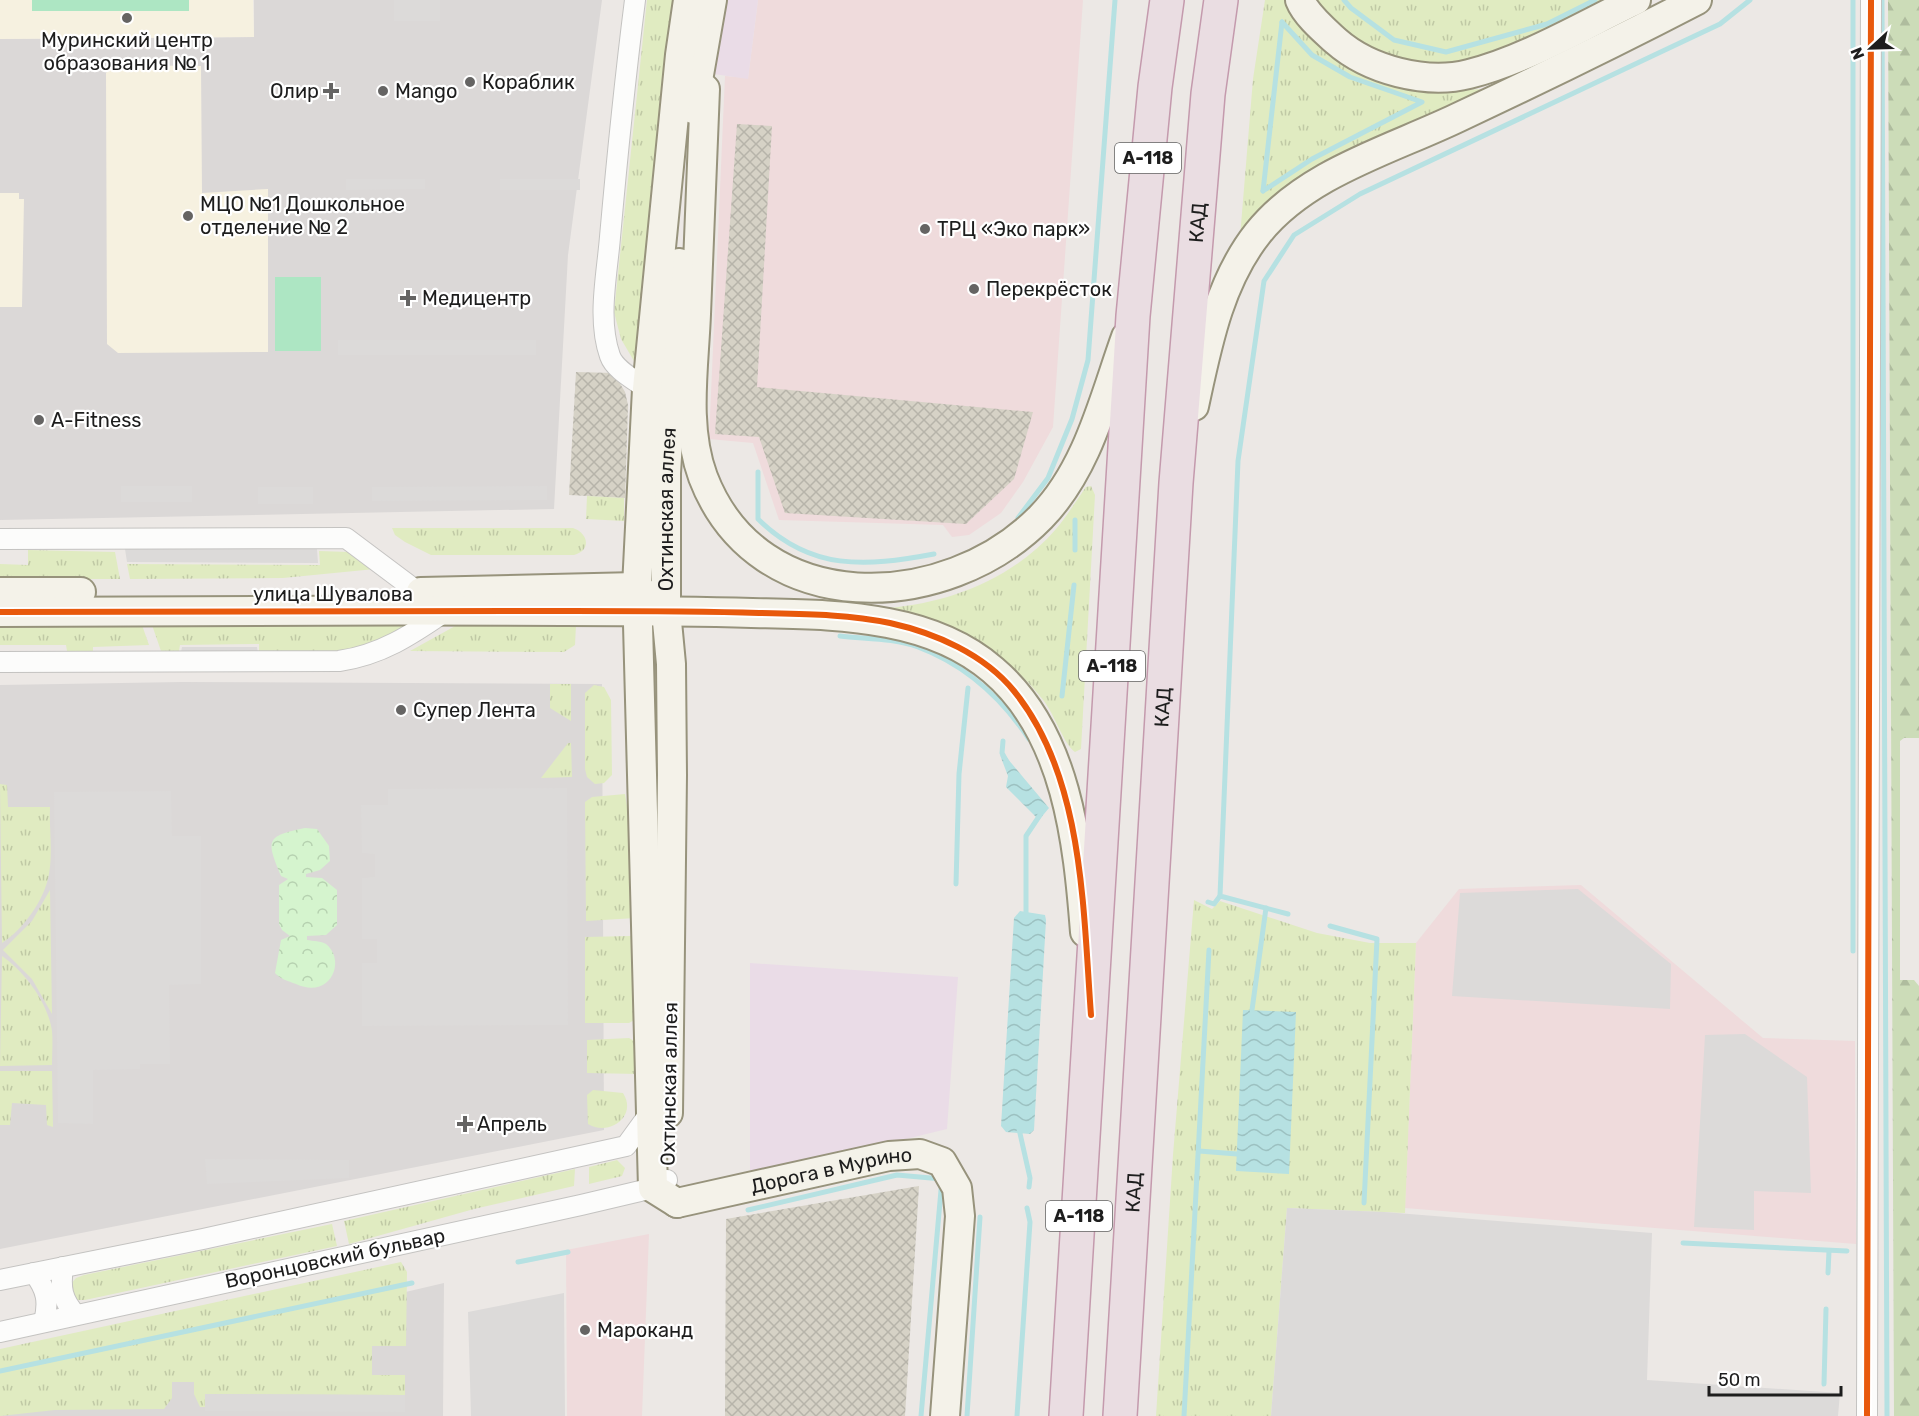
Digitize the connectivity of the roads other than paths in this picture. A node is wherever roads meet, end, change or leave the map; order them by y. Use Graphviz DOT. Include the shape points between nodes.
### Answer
graph roads {
  1 [pos="635,0"];
  2 [pos="1167,0"];
  3 [pos="1221,0"];
  4 [pos="1300,0"];
  5 [pos="1636,0"];
  6 [pos="1697,0"];
  7 [pos="1871,0"];
  8 [pos="703,5"];
  9 [pos="1133,316"];
  10 [pos="647,389"];
  11 [pos="1176,483"];
  12 [pos="0,539"];
  13 [pos="0,592"];
  14 [pos="418,592"];
  15 [pos="638,599"];
  16 [pos="446,611"];
  17 [pos="666,611"];
  18 [pos="0,612"];
  19 [pos="0,662"];
  20 [pos="1091,1015"];
  21 [pos="650,1113"];
  22 [pos="626,1146"];
  23 [pos="658,1190"];
  24 [pos="63,1267"];
  25 [pos="34,1273"];
  26 [pos="0,1280"];
  27 [pos="76,1315"];
  28 [pos="44,1322"];
  29 [pos="0,1332"];
  30 [pos="945,1416"];
  31 [pos="1066,1416"];
  32 [pos="1120,1416"];
  33 [pos="1868,1416"];
  1 -- 10 [label="street" via="616,167 605,330 610,358"];
  2 -- 9 [label="highway, А-118"];
  3 -- 11 [label="highway, КАД / А-118" via="1208,94"];
  4 -- 5 [label="street" via="1325,31 1349,52 1421,77 1468,75 1521,55"];
  6 -- 11 [label="street" via="1594,53 1334,174 1287,206 1259,232 1235,267 1205,355"];
  7 -- 33 [label="street"];
  8 -- 9 [label="street" via="692,420 703,477 717,506 731,527 756,550 784,570 840,587 914,584 955,574 986,559 1042,516 1071,478"];
  8 -- 10 [label="street, Охтинская аллея" via="680,55"];
  8 -- 17 [label="street, Охтинская аллея" via="671,365"];
  9 -- 20 [label="highway, А-118"];
  10 -- 15 [label="street, Охтинская аллея"];
  11 -- 32 [label="highway, КАД / А-118"];
  12 -- 14 [label="street" via="346,538"];
  13 -- 14 [label="street, улица Шувалова"];
  14 -- 15 [label="street, улица Шувалова"];
  15 -- 16 [label="street, улица Шувалова"];
  15 -- 17 [label="street, улица Шувалова"];
  15 -- 21 [label="street, Охтинская аллея"];
  16 -- 18 [label="street, улица Шувалова"];
  16 -- 19 [label="street" via="366,657 339,661"];
  17 -- 20 [label="street, улица Шувалова" via="808,614 889,623 938,637 992,669 1014,690 1044,736 1066,796 1083,910"];
  17 -- 23 [label="street, Охтинская аллея" via="671,664 672,775"];
  20 -- 31 [label="highway, А-118"];
  21 -- 22 [label="street"];
  21 -- 23 [label="street, Охтинская аллея"];
  22 -- 23 [label="street" via="645,1161 648,1173 644,1183"];
  22 -- 24 [label="street"];
  23 -- 27 [label="street, Воронцовский бульвар"];
  23 -- 30 [label="street, Дорога в Мурино" via="889,1156 920,1154 942,1162 957,1188 960,1216"];
  24 -- 25 [label="street"];
  24 -- 27 [label="street" via="65,1303"];
  25 -- 26 [label="street"];
  25 -- 28 [label="street" via="45,1287 48,1306"];
  27 -- 28 [label="street, Воронцовский бульвар"];
  28 -- 29 [label="street, Воронцовский бульвар"];
}
